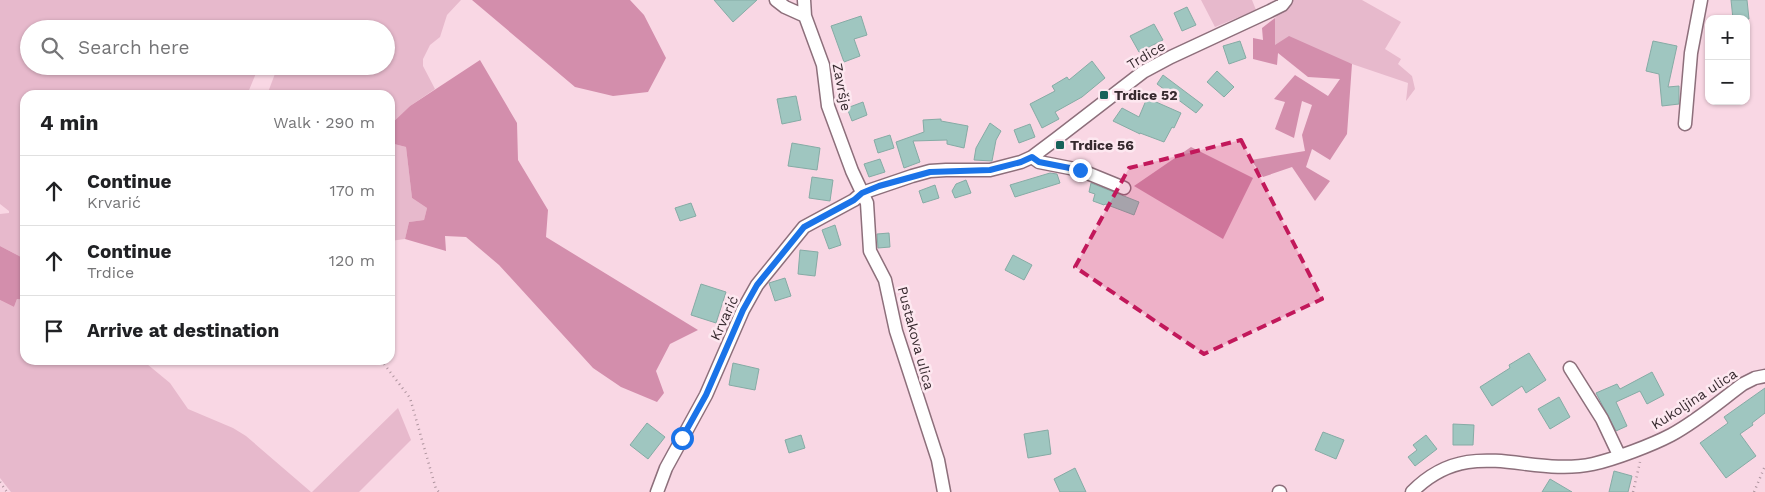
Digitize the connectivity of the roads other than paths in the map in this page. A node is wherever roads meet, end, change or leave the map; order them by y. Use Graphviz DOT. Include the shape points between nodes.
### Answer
graph roads {
  1 [pos="776,0"];
  2 [pos="804,0"];
  3 [pos="1286,0"];
  4 [pos="1701,0"];
  5 [pos="805,16"];
  6 [pos="1685,124"];
  7 [pos="1032,157"];
  8 [pos="1124,188"];
  9 [pos="862,193"];
  10 [pos="1570,368"];
  11 [pos="1765,376"];
  12 [pos="1619,455"];
  13 [pos="657,492"];
  14 [pos="944,492"];
  15 [pos="1412,492"];
  1 -- 5 [label="street"];
  2 -- 5 [label="street, Završje"];
  3 -- 7 [label="street, Trdice" via="1270,11 1143,72"];
  4 -- 6 [label="street" via="1691,53"];
  5 -- 9 [label="street, Završje" via="823,65 831,114"];
  7 -- 8 [label="street" via="1039,162 1080,170"];
  7 -- 9 [label="street, Trdice" via="990,170 930,172"];
  9 -- 13 [label="street, Krvarić" via="804,227 757,285"];
  9 -- 14 [label="street, Pustakova ulica" via="868,211 870,252 885,280 896,331 938,460"];
  10 -- 12 [label="street" via="1602,419"];
  11 -- 12 [label="street, Kukoljina ulica" via="1743,384 1672,435"];
  12 -- 15 [label="street, Kukoljina ulica" via="1602,462 1571,466 1504,460 1460,463 1439,471"];
}
